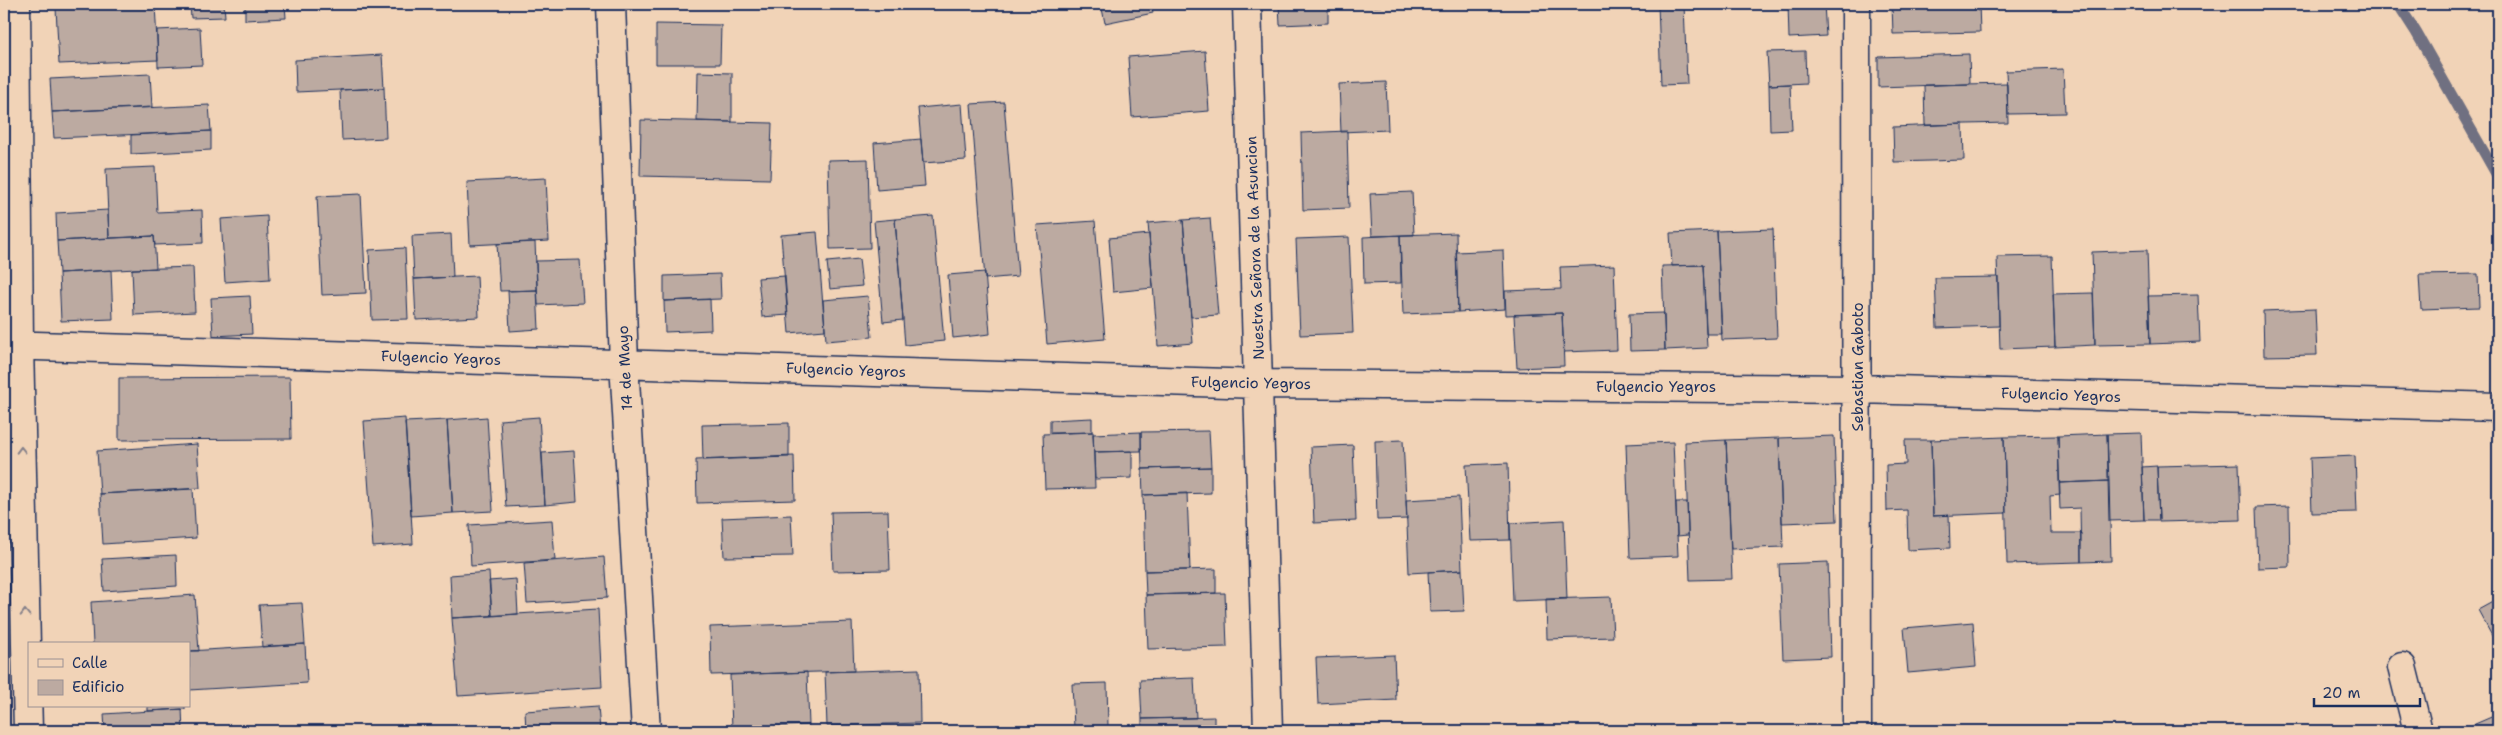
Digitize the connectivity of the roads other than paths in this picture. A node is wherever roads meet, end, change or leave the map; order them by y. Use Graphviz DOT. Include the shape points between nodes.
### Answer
graph roads {
  1 [pos="16,4"];
  2 [pos="611,4"];
  3 [pos="1248,4"];
  4 [pos="1856,4"];
  5 [pos="11,345"];
  6 [pos="624,363"];
  7 [pos="1260,384"];
  8 [pos="1858,389"];
  9 [pos="2498,406"];
  10 [pos="2402,667"];
  11 [pos="28,731"];
  12 [pos="646,731"];
  13 [pos="1268,731"];
  14 [pos="1857,731"];
  15 [pos="2418,731"];
  1 -- 5 [label="street"];
  2 -- 6 [label="street, 14 de Mayo"];
  3 -- 7 [label="street, Nuestra Señora de la Asuncion"];
  4 -- 8 [label="street, Sebastian Gaboto"];
  5 -- 6 [label="street, Fulgencio Yegros"];
  11 -- 5 [label="street, one-way"];
  6 -- 7 [label="street, Fulgencio Yegros"];
  6 -- 12 [label="street, 14 de Mayo"];
  7 -- 8 [label="street, Fulgencio Yegros"];
  7 -- 13 [label="street, Nuestra Señora de la Asuncion"];
  8 -- 9 [label="street, Fulgencio Yegros"];
  8 -- 14 [label="street, Sebastian Gaboto"];
  10 -- 15 [label="street"];
}
